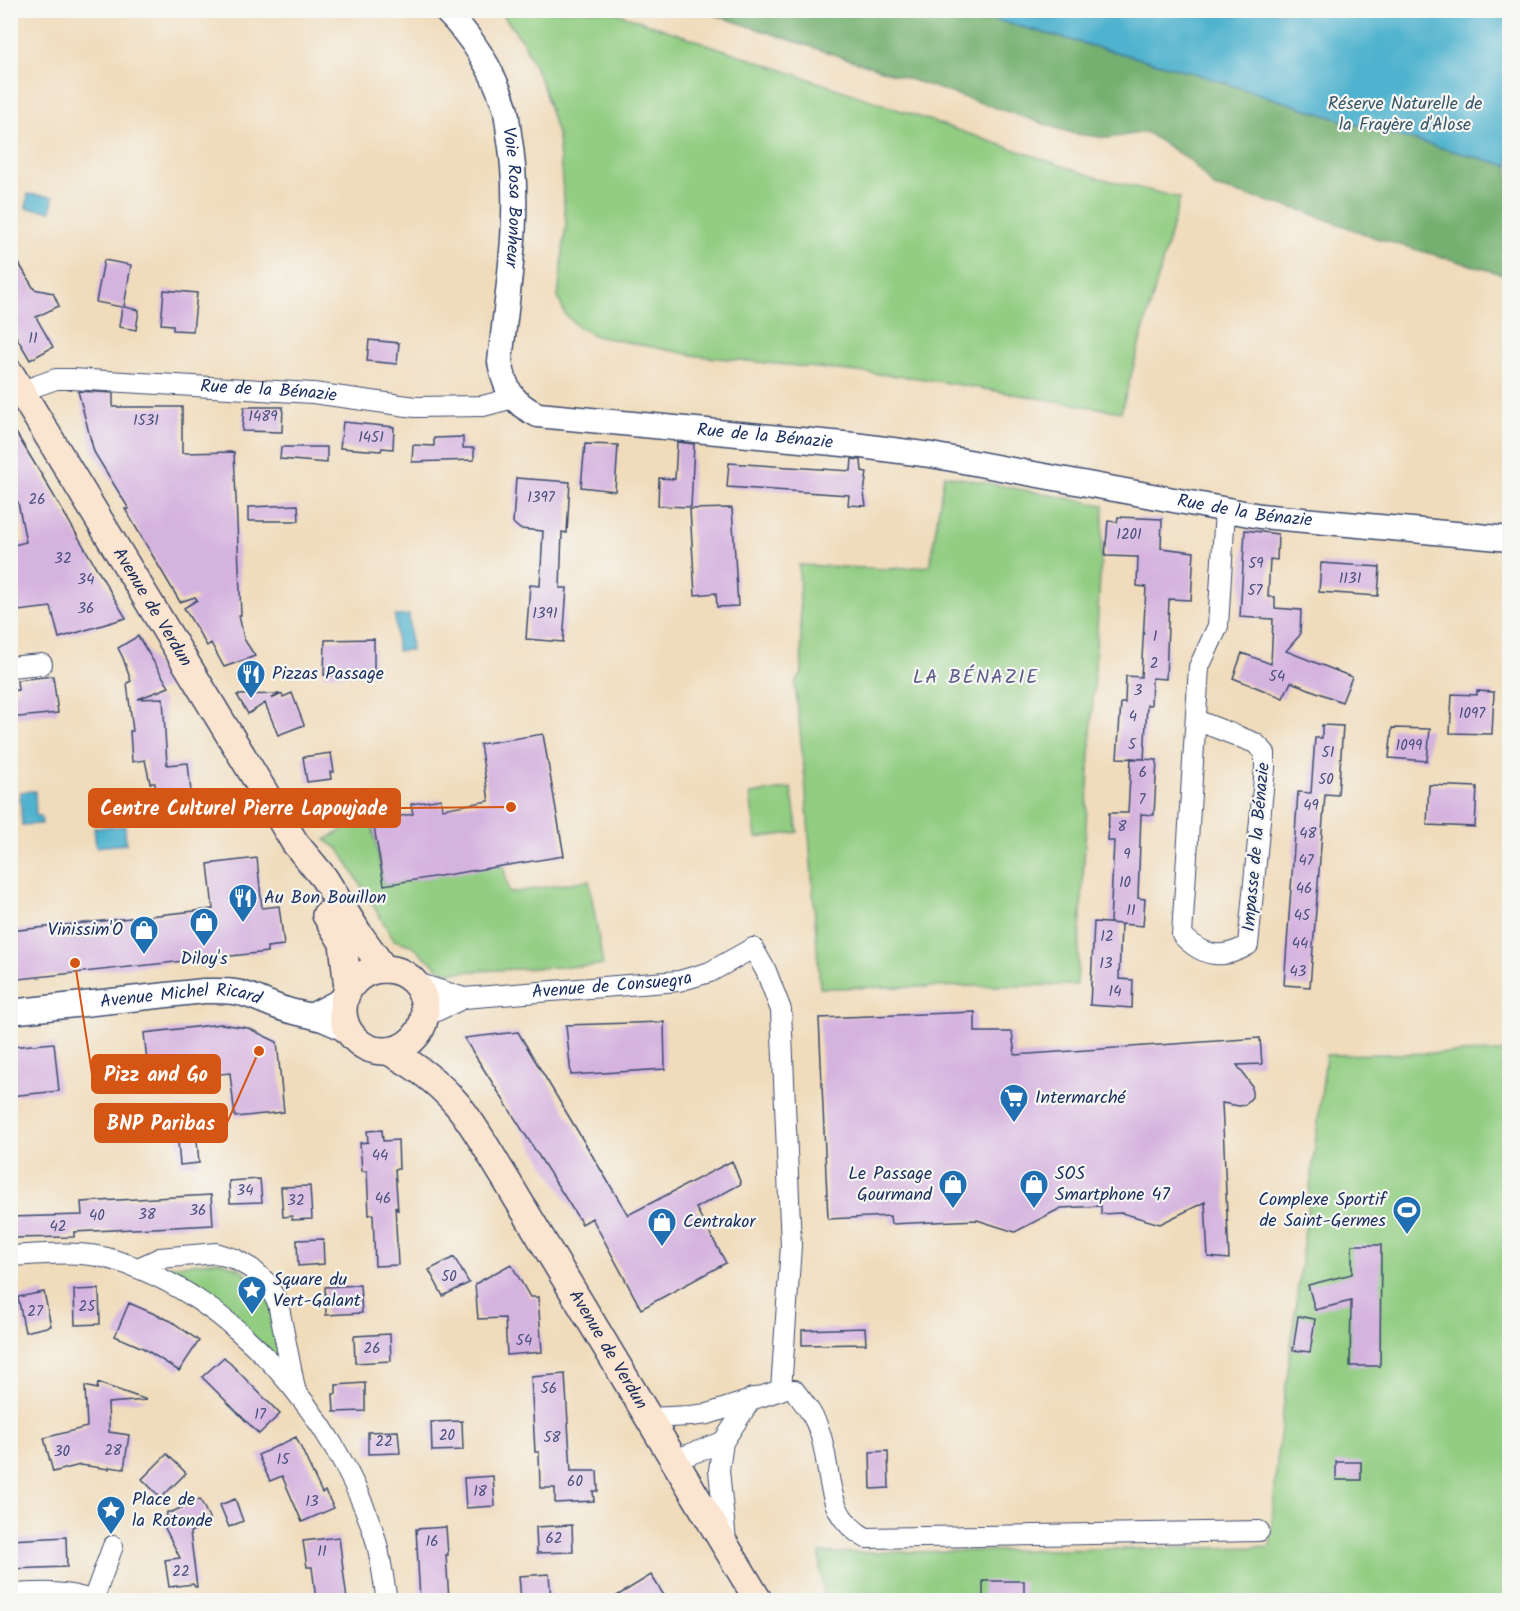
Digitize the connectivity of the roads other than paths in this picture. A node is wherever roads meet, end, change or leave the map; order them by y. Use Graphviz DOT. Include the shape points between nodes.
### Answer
graph roads {
  1 [pos="445,10"];
  2 [pos="16,382"];
  3 [pos="513,398"];
  4 [pos="1225,510"];
  5 [pos="1509,539"];
  6 [pos="42,664"];
  7 [pos="10,667"];
  8 [pos="1196,720"];
  9 [pos="295,843"];
  10 [pos="384,969"];
  11 [pos="414,982"];
  12 [pos="346,994"];
  13 [pos="465,998"];
  14 [pos="10,1012"];
  15 [pos="313,1015"];
  16 [pos="422,1023"];
  17 [pos="349,1032"];
  18 [pos="388,1051"];
  19 [pos="455,1102"];
  20 [pos="10,1256"];
  21 [pos="138,1268"];
  22 [pos="794,1390"];
  23 [pos="295,1392"];
  24 [pos="752,1398"];
  25 [pos="648,1418"];
  26 [pos="723,1442"];
  27 [pos="674,1460"];
  28 [pos="1259,1531"];
  29 [pos="113,1546"];
  30 [pos="727,1548"];
  31 [pos="10,1594"];
  32 [pos="92,1600"];
  33 [pos="387,1600"];
  34 [pos="758,1600"];
  1 -- 3 [label="street, Voie Rosa Bonheur" via="462,27 488,66 505,108 514,164 513,231 500,362 504,382"];
  2 -- 3 [label="street, Rue de la Bénazie" via="72,379 313,393 423,408 483,406"];
  2 -- 9 [label="main road, Avenue de Verdun"];
  3 -- 4 [label="street, Rue de la Bénazie" via="538,415 920,454"];
  4 -- 5 [label="street, Rue de la Bénazie"];
  4 -- 8 [label="street, Impasse de la Bénazie" via="1218,626 1199,667"];
  6 -- 7 [label="street"];
  8 -- 8 [label="street, Impasse de la Bénazie" via="1182,935 1200,951 1223,954 1248,945 1265,753 1255,743"];
  9 -- 10 [label="main road, Avenue de Verdun" via="324,878"];
  9 -- 12 [label="main road, Avenue de Verdun" via="309,887 343,943"];
  10 -- 11 [label="main road"];
  10 -- 12 [label="main road" via="358,978"];
  11 -- 13 [label="street, Avenue de Consuegra"];
  11 -- 16 [label="main road" via="423,998"];
  12 -- 15 [label="street"];
  12 -- 17 [label="main road" via="342,1011"];
  13 -- 16 [label="street, Avenue de Consuegra"];
  13 -- 24 [label="street, Avenue de Consuegra" via="679,981 710,972 753,948 781,1010 791,1246 781,1390"];
  14 -- 15 [label="street, Avenue Michel Ricard" via="214,991 246,994"];
  15 -- 17 [label="street, Avenue Michel Ricard"];
  16 -- 18 [label="main road" via="406,1045"];
  16 -- 19 [label="main road, Avenue de Verdun" via="429,1056"];
  17 -- 18 [label="main road" via="366,1047"];
  18 -- 19 [label="main road, Avenue de Verdun" via="417,1069"];
  19 -- 25 [label="main road, Avenue de Verdun" via="505,1178"];
  20 -- 21 [label="street" via="92,1256"];
  21 -- 23 [label="street" via="207,1307 257,1349"];
  21 -- 23 [label="street" via="160,1258 216,1253 252,1269 265,1281 278,1303"];
  22 -- 28 [label="street" via="820,1431 833,1502 844,1523 866,1538"];
  23 -- 33 [label="street" via="330,1440 357,1491 375,1536"];
  24 -- 25 [label="street" via="708,1414"];
  24 -- 26 [label="street"];
  25 -- 27 [label="main road, Avenue de Verdun"];
  26 -- 27 [label="street"];
  26 -- 30 [label="street" via="719,1470"];
  27 -- 30 [label="main road, Avenue de Verdun"];
  29 -- 32 [label="street"];
  30 -- 34 [label="main road, Avenue de Verdun"];
  31 -- 32 [label="street" via="50,1592"];
}
